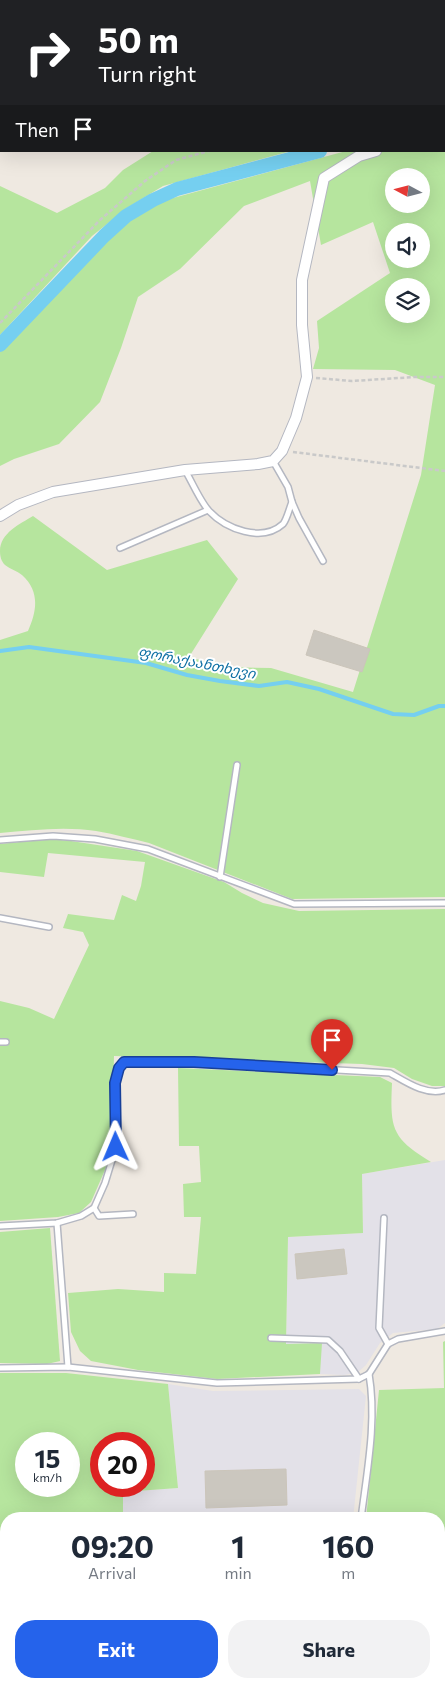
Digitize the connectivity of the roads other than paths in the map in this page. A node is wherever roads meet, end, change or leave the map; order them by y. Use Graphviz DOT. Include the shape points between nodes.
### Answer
graph roads {
  1 [pos="373,152"];
  2 [pos="273,461"];
  3 [pos="185,470"];
  4 [pos="292,502"];
  5 [pos="208,510"];
  6 [pos="0,516"];
  7 [pos="120,548"];
  8 [pos="323,561"];
  9 [pos="237,764"];
  10 [pos="0,840"];
  11 [pos="220,876"];
  12 [pos="445,903"];
  13 [pos="0,918"];
  14 [pos="49,927"];
  15 [pos="0,1042"];
  16 [pos="6,1042"];
  17 [pos="445,1090"];
  18 [pos="94,1208"];
  19 [pos="133,1214"];
  20 [pos="384,1218"];
  21 [pos="57,1223"];
  22 [pos="0,1226"];
  23 [pos="445,1331"];
  24 [pos="271,1338"];
  25 [pos="388,1344"];
  26 [pos="68,1367"];
  27 [pos="0,1368"];
  28 [pos="369,1374"];
  29 [pos="359,1379"];
  30 [pos="363,1512"];
  1 -- 2 [label="street" via="359,156 324,178 302,280 302,326 308,377 296,418 282,451"];
  2 -- 3 [label="street"];
  2 -- 4 [label="lane" via="288,487"];
  3 -- 5 [label="lane"];
  3 -- 6 [label="street" via="53,492 18,505"];
  4 -- 5 [label="lane" via="284,523 268,533 245,532 226,524"];
  4 -- 8 [label="lane"];
  5 -- 7 [label="lane"];
  9 -- 11 [label="lane"];
  10 -- 11 [label="lane" via="53,836 95,839 148,849"];
  11 -- 12 [label="lane" via="294,904"];
  13 -- 14 [label="lane"];
  15 -- 16 [label="lane"];
  17 -- 18 [label="lane" via="439,1092 411,1086 390,1073 194,1062 124,1062 115,1083 116,1147"];
  18 -- 19 [label="lane" via="99,1216"];
  18 -- 21 [label="lane" via="81,1216"];
  20 -- 25 [label="lane" via="378,1328"];
  21 -- 22 [label="lane"];
  21 -- 26 [label="lane"];
  23 -- 25 [label="lane" via="398,1339"];
  24 -- 29 [label="lane" via="328,1340 340,1351"];
  25 -- 28 [label="lane"];
  26 -- 27 [label="lane"];
  26 -- 29 [label="lane" via="217,1383"];
  28 -- 29 [label="lane"];
  28 -- 30 [label="lane" via="372,1390 370,1444"];
}
